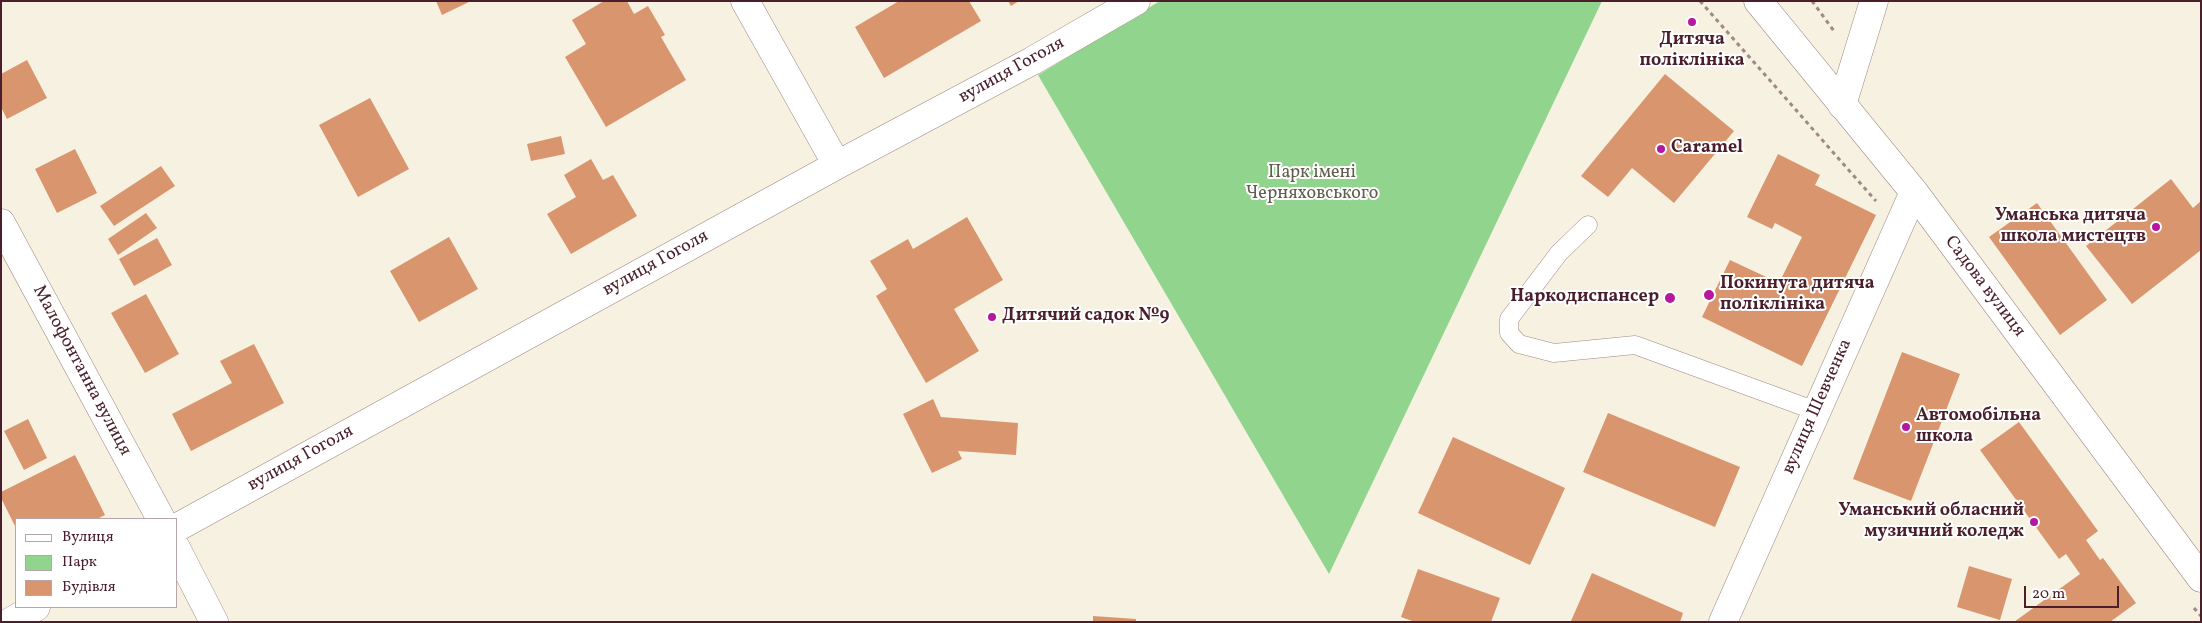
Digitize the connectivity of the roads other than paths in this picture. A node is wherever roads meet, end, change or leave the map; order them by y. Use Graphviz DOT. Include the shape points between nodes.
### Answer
graph roads {
  1 [pos="745,1"];
  2 [pos="1136,1"];
  3 [pos="1758,1"];
  4 [pos="1874,1"];
  5 [pos="1842,105"];
  6 [pos="836,165"];
  7 [pos="1914,192"];
  8 [pos="1,223"];
  9 [pos="1588,225"];
  10 [pos="1816,411"];
  11 [pos="160,518"];
  12 [pos="178,527"];
  13 [pos="178,552"];
  14 [pos="2195,589"];
  15 [pos="34,608"];
  16 [pos="10,622"];
  17 [pos="214,622"];
  18 [pos="1724,622"];
  1 -- 6 [label="street"];
  2 -- 6 [label="street, вулиця Гоголя" via="1032,61"];
  3 -- 5 [label="street, Садова вулиця"];
  4 -- 5 [label="street"];
  5 -- 7 [label="street, Садова вулиця"];
  6 -- 12 [label="street, вулиця Гоголя"];
  7 -- 10 [label="street, вулиця Шевченка"];
  7 -- 14 [label="street, Садова вулиця"];
  8 -- 11 [label="street, Малофонтанна вулиця"];
  9 -- 10 [label="lane" via="1559,253 1509,318 1509,333 1519,344 1554,353 1634,345"];
  10 -- 18 [label="street, вулиця Шевченка"];
  13 -- 17 [label="street"];
  15 -- 16 [label="street"];
}
